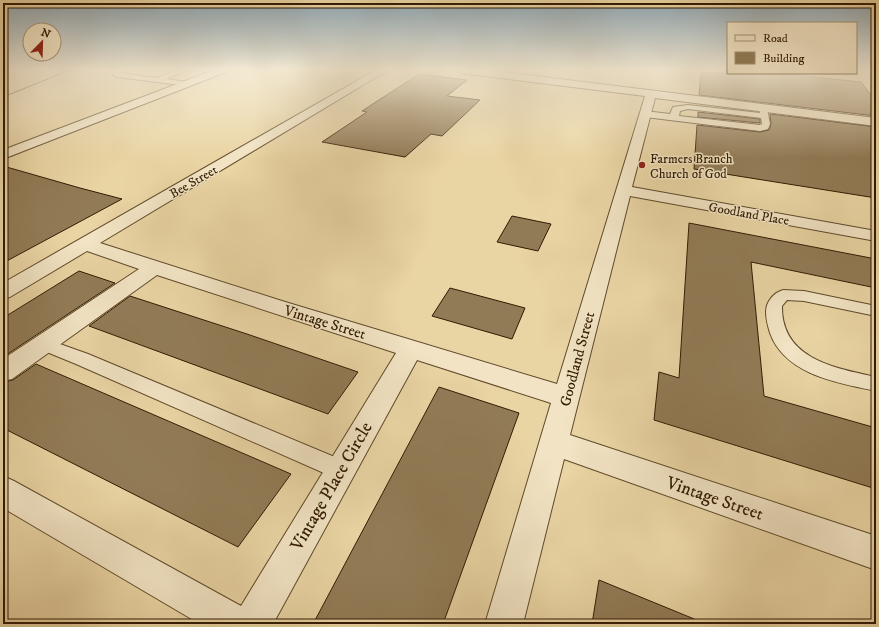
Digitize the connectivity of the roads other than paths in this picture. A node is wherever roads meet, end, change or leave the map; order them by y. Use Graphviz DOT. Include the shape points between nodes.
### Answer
graph roads {
  1 [pos="148,99"];
  2 [pos="333,99"];
  3 [pos="622,99"];
  4 [pos="648,104"];
  5 [pos="764,112"];
  6 [pos="674,118"];
  7 [pos="876,122"];
  8 [pos="3,155"];
  9 [pos="622,190"];
  10 [pos="876,236"];
  11 [pos="84,244"];
  12 [pos="155,267"];
  13 [pos="3,292"];
  14 [pos="876,311"];
  15 [pos="43,344"];
  16 [pos="411,349"];
  17 [pos="3,372"];
  18 [pos="876,384"];
  19 [pos="567,398"];
  20 [pos="555,443"];
  21 [pos="341,470"];
  22 [pos="3,491"];
  23 [pos="876,553"];
  24 [pos="236,624"];
  25 [pos="252,624"];
  26 [pos="504,624"];
  1 -- 8 [label="street"];
  2 -- 11 [label="street, Bee Street"];
  3 -- 4 [label="street"];
  4 -- 5 [label="street"];
  4 -- 6 [label="lane"];
  4 -- 9 [label="street, Goodland Street"];
  5 -- 6 [label="lane" via="680,107 676,109"];
  5 -- 6 [label="lane" via="765,127 750,128"];
  5 -- 7 [label="street"];
  9 -- 10 [label="street, Goodland Place"];
  9 -- 19 [label="street, Goodland Street"];
  11 -- 12 [label="street, Vintage Street"];
  11 -- 13 [label="street, Bee Street"];
  12 -- 15 [label="street"];
  12 -- 16 [label="street, Vintage Street"];
  14 -- 18 [label="lane" via="804,296 783,295 774,305 774,323 781,341 798,359 826,371"];
  15 -- 17 [label="street"];
  15 -- 21 [label="lane"];
  16 -- 19 [label="street, Vintage Street"];
  16 -- 21 [label="street, Vintage Place Circle"];
  19 -- 20 [label="street, Goodland Street"];
  20 -- 23 [label="street, Vintage Street"];
  20 -- 26 [label="street, Goodland Street"];
  21 -- 25 [label="street, Vintage Place Circle"];
  22 -- 24 [label="street"];
}
